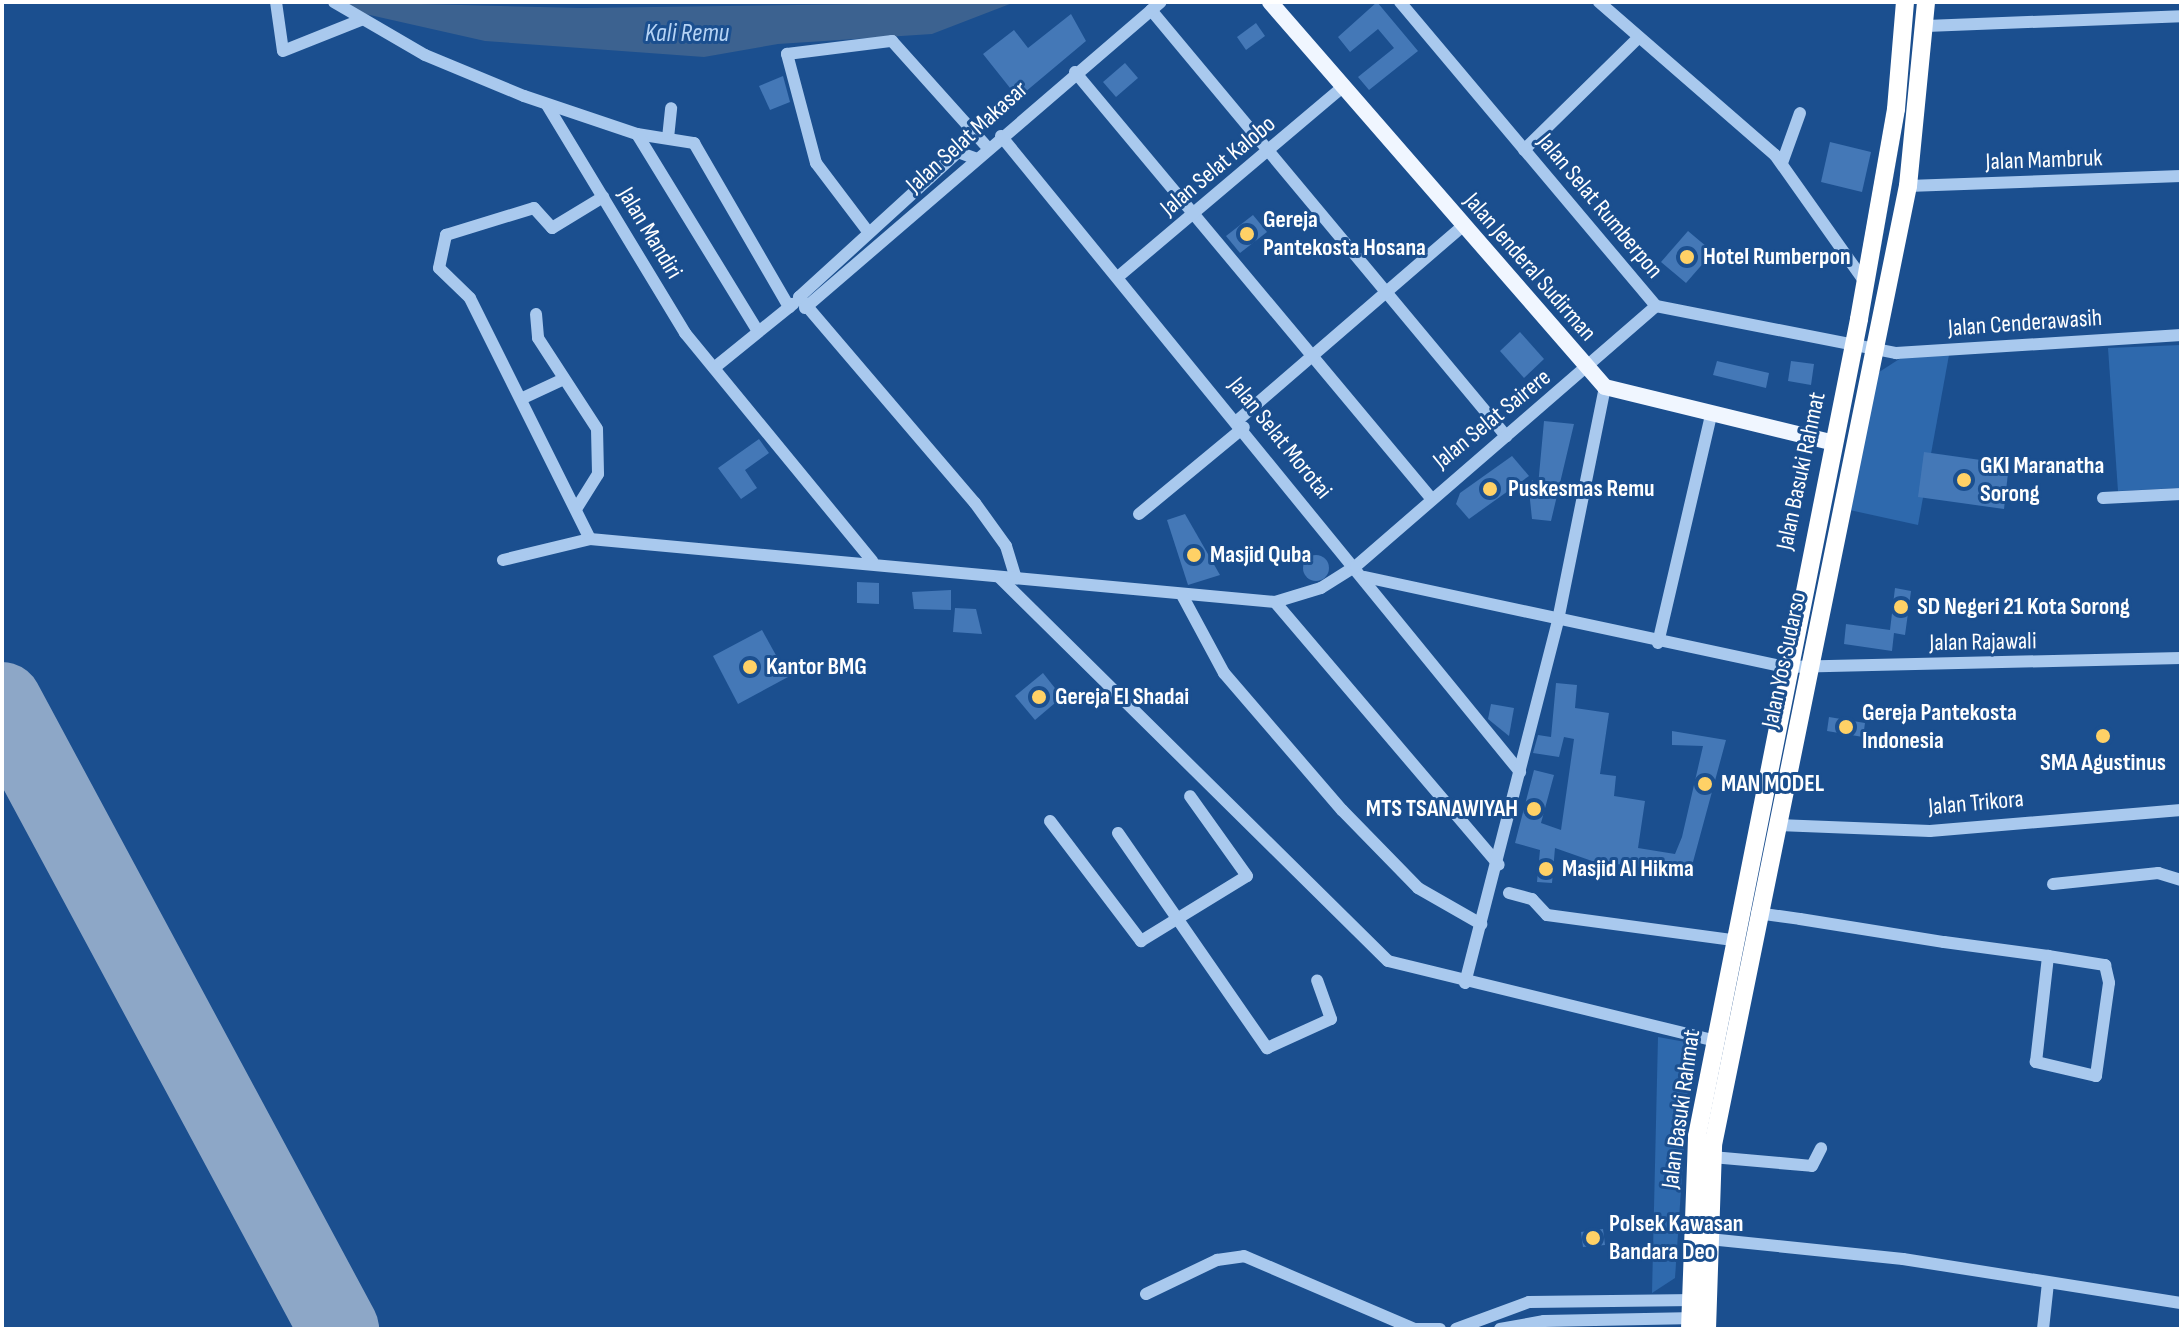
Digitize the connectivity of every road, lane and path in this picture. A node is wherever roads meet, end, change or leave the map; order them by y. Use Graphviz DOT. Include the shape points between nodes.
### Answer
graph roads {
  1 [pos="276,2"];
  2 [pos="334,2"];
  3 [pos="1270,2"];
  4 [pos="1400,2"];
  5 [pos="1599,2"];
  6 [pos="1905,2"];
  7 [pos="1926,2"];
  8 [pos="2096,2"];
  9 [pos="1156,6"];
  10 [pos="2181,16"];
  11 [pos="2096,18"];
  12 [pos="361,20"];
  13 [pos="1926,26"];
  14 [pos="1635,41"];
  15 [pos="1075,72"];
  16 [pos="1344,86"];
  17 [pos="547,105"];
  18 [pos="671,108"];
  19 [pos="1800,113"];
  20 [pos="637,134"];
  21 [pos="1001,136"];
  22 [pos="668,138"];
  23 [pos="988,148"];
  24 [pos="1524,150"];
  25 [pos="1267,155"];
  26 [pos="977,159"];
  27 [pos="1782,163"];
  28 [pos="2181,176"];
  29 [pos="1908,186"];
  30 [pos="603,197"];
  31 [pos="1195,215"];
  32 [pos="1463,226"];
  33 [pos="866,229"];
  34 [pos="1119,276"];
  35 [pos="1865,282"];
  36 [pos="1386,295"];
  37 [pos="798,305"];
  38 [pos="1656,306"];
  39 [pos="536,314"];
  40 [pos="757,330"];
  41 [pos="2181,335"];
  42 [pos="1852,347"];
  43 [pos="1872,351"];
  44 [pos="1311,359"];
  45 [pos="714,368"];
  46 [pos="1586,369"];
  47 [pos="564,379"];
  48 [pos="1605,387"];
  49 [pos="523,398"];
  50 [pos="1711,415"];
  51 [pos="1241,423"];
  52 [pos="1506,436"];
  53 [pos="1830,442"];
  54 [pos="2181,494"];
  55 [pos="1430,497"];
  56 [pos="2103,498"];
  57 [pos="577,508"];
  58 [pos="1139,514"];
  59 [pos="590,539"];
  60 [pos="503,560"];
  61 [pos="872,561"];
  62 [pos="1356,566"];
  63 [pos="1365,577"];
  64 [pos="1000,578"];
  65 [pos="1016,579"];
  66 [pos="1182,595"];
  67 [pos="1275,602"];
  68 [pos="1558,620"];
  69 [pos="1658,643"];
  70 [pos="2181,658"];
  71 [pos="1786,667"];
  72 [pos="1808,668"];
  73 [pos="1520,772"];
  74 [pos="1190,796"];
  75 [pos="2181,810"];
  76 [pos="1050,821"];
  77 [pos="1776,825"];
  78 [pos="1118,833"];
  79 [pos="1499,865"];
  80 [pos="2181,880"];
  81 [pos="2053,884"];
  82 [pos="1509,893"];
  83 [pos="1757,913"];
  84 [pos="1177,918"];
  85 [pos="1481,924"];
  86 [pos="1731,940"];
  87 [pos="2048,956"];
  88 [pos="1317,980"];
  89 [pos="1465,983"];
  90 [pos="1721,1000"];
  91 [pos="1739,1004"];
  92 [pos="1713,1040"];
  93 [pos="1821,1148"];
  94 [pos="1712,1157"];
  95 [pos="1709,1239"];
  96 [pos="2048,1283"];
  97 [pos="1146,1294"];
  98 [pos="2181,1303"];
  99 [pos="1698,1316"];
  100 [pos="1414,1329"];
  101 [pos="1440,1329"];
  102 [pos="1456,1329"];
  103 [pos="1500,1329"];
  104 [pos="2043,1329"];
  1 -- 12 [label="street" via="283,51"];
  2 -- 12 [label="street"];
  3 -- 16 [label="main road, Jalan Jenderal Sudirman"];
  4 -- 24 [label="street, Jalan Selat Rumberpon"];
  5 -- 14 [label="street"];
  6 -- 35 [label="highway, Jalan Basuki Rahmat" via="1896,109"];
  7 -- 13 [label="highway, Jalan Yos Sudarso"];
  8 -- 11 [label="street"];
  9 -- 15 [label="street, Jalan Selat Makasar"];
  9 -- 25 [label="street"];
  10 -- 11 [label="street"];
  11 -- 13 [label="street"];
  12 -- 17 [label="street"];
  13 -- 29 [label="highway, Jalan Yos Sudarso"];
  14 -- 24 [label="street"];
  14 -- 27 [label="street"];
  15 -- 21 [label="street, Jalan Selat Makasar"];
  15 -- 31 [label="street"];
  16 -- 25 [label="street, Jalan Selat Kalobo"];
  16 -- 32 [label="main road, Jalan Jenderal Sudirman"];
  17 -- 20 [label="street"];
  17 -- 30 [label="street, Jalan Mandiri"];
  18 -- 22 [label="street"];
  19 -- 27 [label="street"];
  20 -- 22 [label="street"];
  20 -- 40 [label="street"];
  21 -- 23 [label="street, Jalan Selat Makasar"];
  21 -- 34 [label="street, Jalan Selat Morotai"];
  22 -- 37 [label="street" via="696,145"];
  23 -- 26 [label="street, Jalan Selat Makasar"];
  23 -- 33 [label="street" via="892,41 787,54 816,163"];
  24 -- 38 [label="street, Jalan Selat Rumberpon"];
  25 -- 31 [label="street, Jalan Selat Kalobo"];
  25 -- 36 [label="street"];
  26 -- 33 [label="street" via="958,152"];
  26 -- 37 [label="street, Jalan Selat Makasar"];
  27 -- 35 [label="street"];
  28 -- 29 [label="street, Jalan Mambruk"];
  29 -- 43 [label="highway, Jalan Yos Sudarso"];
  30 -- 45 [label="street, Jalan Mandiri"];
  30 -- 49 [label="street" via="552,228 534,208 446,235 439,268 470,298"];
  31 -- 34 [label="street, Jalan Selat Kalobo"];
  31 -- 44 [label="street"];
  32 -- 36 [label="street"];
  32 -- 46 [label="main road, Jalan Jenderal Sudirman"];
  33 -- 37 [label="street"];
  34 -- 51 [label="street, Jalan Selat Morotai"];
  35 -- 42 [label="highway, Jalan Basuki Rahmat"];
  36 -- 44 [label="street"];
  36 -- 52 [label="street"];
  37 -- 40 [label="street"];
  37 -- 65 [label="street" via="975,503 1006,546"];
  38 -- 42 [label="street, Jalan Selat Rumberpon"];
  38 -- 46 [label="street, Jalan Selat Sairere"];
  39 -- 47 [label="street" via="536,334"];
  40 -- 45 [label="street"];
  41 -- 43 [label="street, Jalan Cenderawasih"];
  42 -- 43 [label="street, Jalan Selat Rumberpon"];
  42 -- 53 [label="highway, Jalan Basuki Rahmat"];
  43 -- 72 [label="highway, Jalan Yos Sudarso"];
  44 -- 51 [label="street"];
  44 -- 55 [label="street"];
  45 -- 61 [label="street, Jalan Mandiri"];
  46 -- 48 [label="main road, Jalan Jenderal Sudirman"];
  46 -- 52 [label="street, Jalan Selat Sairere"];
  47 -- 49 [label="street"];
  47 -- 57 [label="street" via="593,417 600,443 598,474"];
  48 -- 50 [label="main road, Jalan Jenderal Sudirman"];
  48 -- 68 [label="street"];
  49 -- 57 [label="street"];
  50 -- 53 [label="main road, Jalan Jenderal Sudirman"];
  50 -- 69 [label="street"];
  51 -- 58 [label="street"];
  51 -- 62 [label="street, Jalan Selat Morotai"];
  52 -- 55 [label="street, Jalan Selat Sairere"];
  53 -- 71 [label="highway, Jalan Basuki Rahmat"];
  54 -- 56 [label="street"];
  55 -- 62 [label="street, Jalan Selat Sairere"];
  57 -- 59 [label="street"];
  59 -- 60 [label="street"];
  59 -- 61 [label="street"];
  61 -- 64 [label="street"];
  62 -- 63 [label="street, Jalan Selat Morotai"];
  62 -- 67 [label="street, Jalan Selat Sairere" via="1321,588"];
  63 -- 68 [label="street, Jalan Rajawali"];
  63 -- 73 [label="street, Jalan Selat Morotai"];
  64 -- 65 [label="street"];
  64 -- 89 [label="street" via="1388,961"];
  65 -- 66 [label="street"];
  66 -- 67 [label="street"];
  66 -- 85 [label="street" via="1224,673 1342,810 1418,888"];
  67 -- 79 [label="street"];
  68 -- 69 [label="street, Jalan Rajawali"];
  68 -- 73 [label="street"];
  69 -- 71 [label="street, Jalan Rajawali"];
  70 -- 72 [label="street, Jalan Rajawali"];
  71 -- 72 [label="street, Jalan Rajawali"];
  71 -- 86 [label="highway, Jalan Basuki Rahmat"];
  72 -- 77 [label="highway, Jalan Yos Sudarso"];
  73 -- 79 [label="street"];
  74 -- 84 [label="street" via="1247,876"];
  75 -- 77 [label="street, Jalan Trikora" via="1930,831"];
  76 -- 84 [label="street" via="1133,939 1147,939"];
  77 -- 83 [label="highway, Jalan Yos Sudarso"];
  78 -- 84 [label="street"];
  79 -- 85 [label="street"];
  80 -- 81 [label="street" via="2158,873"];
  82 -- 86 [label="street" via="1532,899 1547,915"];
  83 -- 87 [label="street"];
  83 -- 91 [label="highway, Jalan Yos Sudarso"];
  84 -- 88 [label="street" via="1267,1048 1331,1019"];
  85 -- 89 [label="street"];
  86 -- 90 [label="highway, Jalan Basuki Rahmat"];
  87 -- 87 [label="street" via="2109,971 2096,1076 2036,1062"];
  89 -- 92 [label="street"];
  90 -- 91 [label="highway"];
  90 -- 92 [label="highway, Jalan Basuki Rahmat"];
  91 -- 94 [label="highway, Jalan Yos Sudarso"];
  92 -- 99 [label="highway, Jalan Basuki Rahmat" via="1697,1136"];
  93 -- 94 [label="street" via="1812,1166"];
  94 -- 95 [label="highway, Jalan Yos Sudarso"];
  95 -- 96 [label="street"];
  95 -- 99 [label="highway, Jalan Yos Sudarso"];
  96 -- 98 [label="street"];
  96 -- 104 [label="street"];
  97 -- 100 [label="street" via="1217,1260 1256,1260"];
  99 -- 102 [label="street" via="1529,1302"];
  99 -- 103 [label="street" via="1544,1321"];
  100 -- 101 [label="street"];
}
